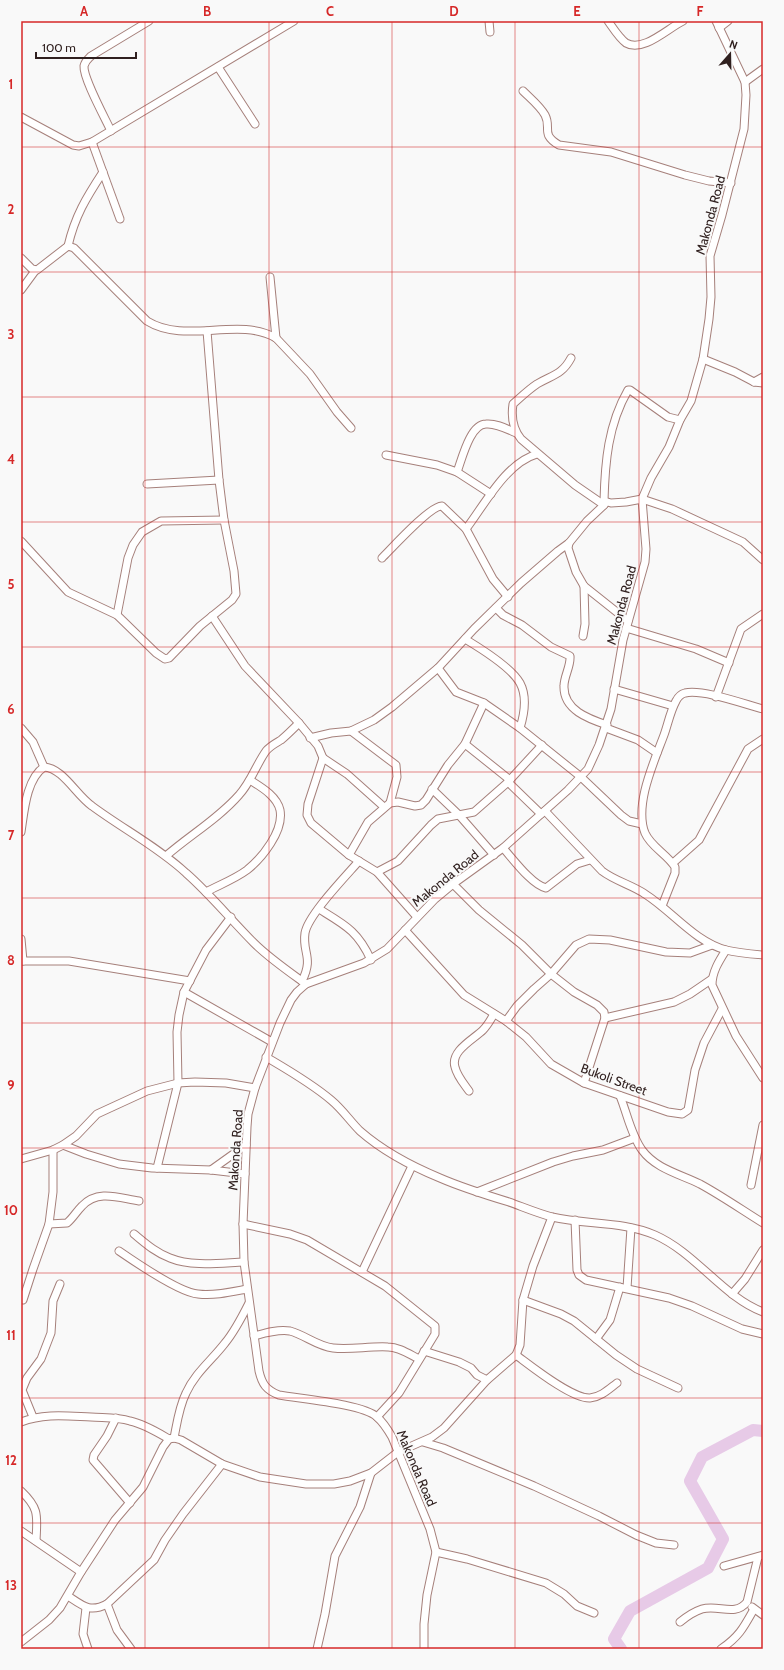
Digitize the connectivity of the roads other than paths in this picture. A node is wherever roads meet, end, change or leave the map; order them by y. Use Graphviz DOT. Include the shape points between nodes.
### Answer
graph roads {
  1 [pos="149,21"];
  2 [pos="294,21"];
  3 [pos="489,21"];
  4 [pos="608,21"];
  5 [pos="683,21"];
  6 [pos="728,21"];
  7 [pos="717,24"];
  8 [pos="490,32"];
  9 [pos="218,68"];
  10 [pos="763,69"];
  11 [pos="745,82"];
  12 [pos="523,91"];
  13 [pos="21,117"];
  14 [pos="255,124"];
  15 [pos="111,131"];
  16 [pos="92,142"];
  17 [pos="102,172"];
  18 [pos="731,183"];
  19 [pos="120,220"];
  20 [pos="68,246"];
  21 [pos="21,258"];
  22 [pos="35,270"];
  23 [pos="270,277"];
  24 [pos="21,290"];
  25 [pos="207,331"];
  26 [pos="276,338"];
  27 [pos="571,358"];
  28 [pos="703,359"];
  29 [pos="763,377"];
  30 [pos="754,382"];
  31 [pos="763,383"];
  32 [pos="680,420"];
  33 [pos="351,428"];
  34 [pos="516,433"];
  35 [pos="537,454"];
  36 [pos="386,455"];
  37 [pos="457,472"];
  38 [pos="219,480"];
  39 [pos="147,484"];
  40 [pos="491,494"];
  41 [pos="642,499"];
  42 [pos="604,503"];
  43 [pos="224,520"];
  44 [pos="466,528"];
  45 [pos="21,541"];
  46 [pos="569,543"];
  47 [pos="382,558"];
  48 [pos="763,560"];
  49 [pos="584,586"];
  50 [pos="508,597"];
  51 [pos="496,608"];
  52 [pos="763,614"];
  53 [pos="117,615"];
  54 [pos="212,616"];
  55 [pos="627,625"];
  56 [pos="583,636"];
  57 [pos="464,640"];
  58 [pos="729,663"];
  59 [pos="438,668"];
  60 [pos="614,689"];
  61 [pos="716,697"];
  62 [pos="484,703"];
  63 [pos="673,706"];
  64 [pos="763,709"];
  65 [pos="299,723"];
  66 [pos="606,726"];
  67 [pos="21,728"];
  68 [pos="520,728"];
  69 [pos="351,731"];
  70 [pos="310,738"];
  71 [pos="763,739"];
  72 [pos="465,744"];
  73 [pos="542,745"];
  74 [pos="657,753"];
  75 [pos="323,758"];
  76 [pos="44,767"];
  77 [pos="581,776"];
  78 [pos="250,780"];
  79 [pos="509,781"];
  80 [pos="432,789"];
  81 [pos="387,805"];
  82 [pos="543,812"];
  83 [pos="459,816"];
  84 [pos="642,824"];
  85 [pos="21,829"];
  86 [pos="503,848"];
  87 [pos="349,855"];
  88 [pos="494,855"];
  89 [pos="166,856"];
  90 [pos="590,860"];
  91 [pos="359,861"];
  92 [pos="672,863"];
  93 [pos="376,872"];
  94 [pos="453,884"];
  95 [pos="206,892"];
  96 [pos="662,906"];
  97 [pos="319,909"];
  98 [pos="231,917"];
  99 [pos="417,917"];
  100 [pos="405,930"];
  101 [pos="21,939"];
  102 [pos="712,945"];
  103 [pos="726,950"];
  104 [pos="763,955"];
  105 [pos="370,960"];
  106 [pos="22,961"];
  107 [pos="551,974"];
  108 [pos="712,979"];
  109 [pos="190,981"];
  110 [pos="304,982"];
  111 [pos="184,992"];
  112 [pos="722,1009"];
  113 [pos="494,1014"];
  114 [pos="605,1018"];
  115 [pos="506,1021"];
  116 [pos="272,1042"];
  117 [pos="266,1057"];
  118 [pos="763,1078"];
  119 [pos="178,1083"];
  120 [pos="584,1083"];
  121 [pos="255,1088"];
  122 [pos="469,1091"];
  123 [pos="620,1096"];
  124 [pos="763,1125"];
  125 [pos="636,1138"];
  126 [pos="63,1145"];
  127 [pos="246,1145"];
  128 [pos="53,1150"];
  129 [pos="21,1159"];
  130 [pos="412,1166"];
  131 [pos="157,1168"];
  132 [pos="210,1170"];
  133 [pos="245,1174"];
  134 [pos="751,1185"];
  135 [pos="477,1192"];
  136 [pos="139,1201"];
  137 [pos="552,1217"];
  138 [pos="575,1220"];
  139 [pos="763,1223"];
  140 [pos="49,1224"];
  141 [pos="243,1224"];
  142 [pos="631,1228"];
  143 [pos="134,1234"];
  144 [pos="763,1250"];
  145 [pos="119,1251"];
  146 [pos="244,1262"];
  147 [pos="362,1272"];
  148 [pos="60,1284"];
  149 [pos="623,1287"];
  150 [pos="247,1289"];
  151 [pos="732,1294"];
  152 [pos="23,1300"];
  153 [pos="523,1300"];
  154 [pos="249,1303"];
  155 [pos="763,1312"];
  156 [pos="763,1334"];
  157 [pos="254,1336"];
  158 [pos="596,1340"];
  159 [pos="424,1351"];
  160 [pos="516,1355"];
  161 [pos="419,1359"];
  162 [pos="487,1380"];
  163 [pos="617,1383"];
  164 [pos="678,1388"];
  165 [pos="33,1417"];
  166 [pos="377,1417"];
  167 [pos="116,1418"];
  168 [pos="21,1422"];
  169 [pos="172,1438"];
  170 [pos="423,1442"];
  171 [pos="398,1452"];
  172 [pos="222,1464"];
  173 [pos="371,1473"];
  174 [pos="21,1491"];
  175 [pos="130,1503"];
  176 [pos="21,1531"];
  177 [pos="36,1541"];
  178 [pos="674,1545"];
  179 [pos="436,1552"];
  180 [pos="761,1556"];
  181 [pos="724,1566"];
  182 [pos="81,1572"];
  183 [pos="68,1596"];
  184 [pos="747,1602"];
  185 [pos="107,1604"];
  186 [pos="86,1608"];
  187 [pos="754,1609"];
  188 [pos="594,1613"];
  189 [pos="763,1615"];
  190 [pos="680,1622"];
  191 [pos="21,1642"];
  192 [pos="88,1649"];
  193 [pos="131,1649"];
  194 [pos="316,1649"];
  195 [pos="426,1649"];
  196 [pos="721,1649"];
  1 -- 15 [label="street" via="91,56 85,63 88,81"];
  2 -- 9 [label="street"];
  3 -- 8 [label="street"];
  4 -- 5 [label="street" via="625,42 635,45 648,42"];
  6 -- 7 [label="street"];
  7 -- 11 [label="street, Makonda Road"];
  9 -- 14 [label="street"];
  9 -- 15 [label="street"];
  10 -- 11 [label="street"];
  11 -- 18 [label="street, Makonda Road" via="744,129"];
  12 -- 18 [label="street" via="544,114 548,122 547,133 552,141 559,145 611,152 685,175"];
  13 -- 16 [label="street" via="73,145"];
  15 -- 16 [label="street"];
  16 -- 17 [label="street"];
  17 -- 19 [label="street"];
  17 -- 20 [label="street" via="79,210"];
  18 -- 28 [label="street, Makonda Road" via="710,256 711,297"];
  20 -- 22 [label="street"];
  20 -- 25 [label="street" via="74,248 147,321 157,327 181,331"];
  21 -- 22 [label="street"];
  22 -- 24 [label="street"];
  23 -- 26 [label="street"];
  25 -- 26 [label="street" via="262,332"];
  25 -- 38 [label="street"];
  26 -- 33 [label="street" via="310,374"];
  27 -- 34 [label="street" via="565,368 524,393 513,404 513,425"];
  28 -- 30 [label="street"];
  28 -- 32 [label="street, Makonda Road" via="691,401"];
  29 -- 30 [label="street"];
  30 -- 31 [label="street"];
  32 -- 41 [label="street, Makonda Road"];
  32 -- 42 [label="street" via="668,417 628,390 612,428 606,453"];
  34 -- 35 [label="street"];
  34 -- 37 [label="street" via="493,424 485,423 479,426 472,433"];
  35 -- 40 [label="street" via="522,461"];
  35 -- 42 [label="street" via="575,485"];
  36 -- 37 [label="street" via="437,465"];
  37 -- 40 [label="street"];
  38 -- 39 [label="street"];
  38 -- 43 [label="street"];
  40 -- 44 [label="street"];
  41 -- 42 [label="street"];
  41 -- 48 [label="street" via="684,514 743,542"];
  41 -- 55 [label="street, Makonda Road" via="645,562"];
  42 -- 46 [label="street"];
  43 -- 53 [label="street" via="161,522 142,532 128,558"];
  43 -- 54 [label="street" via="236,594"];
  44 -- 47 [label="street" via="447,509 438,506 425,515"];
  44 -- 50 [label="street" via="493,579"];
  45 -- 53 [label="street" via="68,592"];
  46 -- 49 [label="street" via="568,548 576,572"];
  46 -- 50 [label="street" via="541,565"];
  49 -- 55 [label="street"];
  49 -- 56 [label="street"];
  50 -- 51 [label="street"];
  51 -- 57 [label="street"];
  51 -- 66 [label="street" via="551,647 570,656 563,687 565,696 575,710"];
  52 -- 58 [label="street" via="741,629"];
  53 -- 54 [label="street" via="156,653 166,659"];
  54 -- 65 [label="street" via="245,666"];
  55 -- 58 [label="street" via="696,648"];
  55 -- 60 [label="street, Makonda Road"];
  57 -- 59 [label="street"];
  57 -- 68 [label="street" via="484,650 520,683 524,712"];
  58 -- 61 [label="street"];
  59 -- 62 [label="street" via="456,692"];
  59 -- 69 [label="street" via="392,707 374,720"];
  60 -- 63 [label="street"];
  60 -- 66 [label="street, Makonda Road"];
  61 -- 63 [label="street" via="684,693 677,698"];
  61 -- 64 [label="street"];
  62 -- 68 [label="street"];
  62 -- 72 [label="street"];
  63 -- 74 [label="street"];
  65 -- 70 [label="street"];
  65 -- 78 [label="street" via="268,749"];
  66 -- 74 [label="street" via="638,740"];
  66 -- 77 [label="street, Makonda Road" via="593,761"];
  67 -- 76 [label="street" via="33,742"];
  68 -- 73 [label="street"];
  69 -- 70 [label="street"];
  69 -- 81 [label="street" via="396,765 397,777"];
  70 -- 75 [label="street" via="318,746"];
  71 -- 92 [label="street" via="748,749 744,755 699,840"];
  72 -- 79 [label="street"];
  72 -- 80 [label="street"];
  73 -- 77 [label="street"];
  73 -- 79 [label="street"];
  74 -- 84 [label="street" via="645,790"];
  75 -- 81 [label="street"];
  75 -- 87 [label="street" via="308,804 307,815 311,823"];
  76 -- 85 [label="street" via="29,791"];
  76 -- 89 [label="street" via="57,771 91,806"];
  77 -- 82 [label="street, Makonda Road"];
  77 -- 84 [label="street" via="621,815 629,821"];
  78 -- 89 [label="street" via="217,817"];
  78 -- 95 [label="street" via="266,790 276,801 280,810 280,824 274,839 247,870"];
  79 -- 82 [label="street"];
  79 -- 83 [label="street" via="474,812"];
  80 -- 81 [label="street" via="421,805 398,802"];
  80 -- 83 [label="street"];
  81 -- 87 [label="street" via="368,822"];
  82 -- 86 [label="street, Makonda Road"];
  82 -- 90 [label="street"];
  83 -- 88 [label="street"];
  83 -- 93 [label="street" via="438,819 398,861"];
  84 -- 92 [label="street" via="646,835"];
  86 -- 88 [label="street, Makonda Road"];
  86 -- 90 [label="street" via="528,875 546,888 577,864"];
  87 -- 91 [label="street"];
  88 -- 94 [label="street, Makonda Road"];
  89 -- 95 [label="street"];
  90 -- 96 [label="street" via="609,877 634,886"];
  91 -- 93 [label="street"];
  91 -- 97 [label="street"];
  92 -- 96 [label="street" via="675,873"];
  93 -- 99 [label="street"];
  94 -- 99 [label="street, Makonda Road"];
  94 -- 107 [label="street"];
  95 -- 98 [label="street"];
  96 -- 102 [label="street"];
  97 -- 105 [label="street" via="357,935"];
  97 -- 110 [label="street" via="305,933 309,960"];
  98 -- 109 [label="street" via="206,950"];
  98 -- 110 [label="street" via="268,956"];
  99 -- 100 [label="street, Makonda Road"];
  100 -- 105 [label="street, Makonda Road" via="387,949"];
  100 -- 113 [label="street, Bukoli Street" via="464,994"];
  101 -- 106 [label="street"];
  102 -- 103 [label="street"];
  102 -- 107 [label="street" via="690,952 666,952 610,940 588,939 576,945"];
  103 -- 104 [label="street"];
  103 -- 108 [label="street" via="717,964"];
  105 -- 110 [label="street, Makonda Road"];
  106 -- 109 [label="street" via="69,961"];
  107 -- 114 [label="street" via="574,992 597,1005 604,1012"];
  107 -- 115 [label="street" via="517,1006"];
  108 -- 112 [label="street" via="712,986"];
  108 -- 114 [label="street" via="674,1002"];
  109 -- 111 [label="street"];
  110 -- 116 [label="street, Makonda Road" via="291,1000"];
  111 -- 116 [label="street"];
  111 -- 119 [label="street" via="177,1032"];
  112 -- 118 [label="street"];
  112 -- 123 [label="street, Bukoli Street" via="704,1043 694,1070 688,1110 682,1114 668,1112"];
  113 -- 115 [label="street, Bukoli Street"];
  113 -- 122 [label="street" via="484,1029 463,1047 455,1059 454,1066"];
  114 -- 120 [label="street"];
  115 -- 120 [label="street, Bukoli Street" via="526,1037 551,1064"];
  116 -- 117 [label="street, Makonda Road"];
  117 -- 121 [label="street, Makonda Road"];
  117 -- 130 [label="street" via="320,1091 378,1145"];
  119 -- 121 [label="street" via="226,1083"];
  119 -- 126 [label="street" via="147,1091 97,1114 76,1136"];
  119 -- 131 [label="street"];
  120 -- 123 [label="street, Bukoli Street"];
  121 -- 127 [label="street, Makonda Road" via="248,1114"];
  123 -- 125 [label="street"];
  124 -- 134 [label="street"];
  125 -- 135 [label="street" via="603,1150 553,1162"];
  125 -- 139 [label="street" via="651,1160 700,1184"];
  126 -- 128 [label="street"];
  126 -- 131 [label="street" via="119,1164"];
  127 -- 132 [label="street"];
  127 -- 133 [label="street, Makonda Road"];
  128 -- 129 [label="street"];
  128 -- 140 [label="street" via="53,1192"];
  130 -- 135 [label="street"];
  130 -- 147 [label="street"];
  131 -- 132 [label="street"];
  132 -- 133 [label="street"];
  133 -- 141 [label="street, Makonda Road"];
  135 -- 137 [label="street"];
  136 -- 140 [label="street" via="99,1195 82,1205 67,1223"];
  137 -- 138 [label="street"];
  137 -- 153 [label="street"];
  138 -- 142 [label="street"];
  138 -- 149 [label="street" via="579,1275 586,1280"];
  140 -- 152 [label="street"];
  141 -- 146 [label="street, Makonda Road"];
  141 -- 147 [label="street" via="307,1240"];
  142 -- 149 [label="street"];
  142 -- 151 [label="street" via="657,1236 682,1251"];
  143 -- 146 [label="street" via="170,1259 191,1263"];
  144 -- 151 [label="street"];
  145 -- 150 [label="street" via="162,1278 195,1294 207,1295"];
  146 -- 150 [label="street, Makonda Road"];
  147 -- 159 [label="street" via="385,1286 435,1326 435,1334"];
  148 -- 165 [label="street" via="53,1301 50,1333 41,1359 23,1385 22,1390"];
  149 -- 156 [label="street" via="669,1298 742,1329"];
  149 -- 158 [label="street" via="610,1320"];
  150 -- 154 [label="street, Makonda Road"];
  151 -- 155 [label="street"];
  153 -- 158 [label="street" via="574,1321"];
  153 -- 160 [label="street" via="520,1345"];
  154 -- 157 [label="street, Makonda Road"];
  154 -- 169 [label="street" via="225,1344 196,1376 185,1394"];
  157 -- 161 [label="street" via="289,1331 331,1348 388,1347 404,1351"];
  157 -- 166 [label="street, Makonda Road" via="261,1382 269,1391 279,1395 353,1407"];
  158 -- 164 [label="street" via="637,1369"];
  159 -- 161 [label="street"];
  159 -- 162 [label="street" via="459,1362"];
  160 -- 162 [label="street"];
  160 -- 163 [label="street" via="550,1379 589,1398 599,1396"];
  161 -- 166 [label="street" via="399,1393"];
  162 -- 170 [label="street" via="444,1428"];
  165 -- 167 [label="street" via="58,1415"];
  165 -- 168 [label="street"];
  166 -- 171 [label="street, Makonda Road" via="385,1426"];
  167 -- 169 [label="street" via="131,1421"];
  167 -- 175 [label="street" via="93,1460"];
  169 -- 172 [label="street" via="198,1449"];
  169 -- 175 [label="street" via="163,1447 143,1487"];
  170 -- 171 [label="street"];
  170 -- 178 [label="street" via="548,1492 636,1535 656,1543"];
  171 -- 173 [label="street"];
  171 -- 179 [label="street, Makonda Road" via="430,1529"];
  172 -- 173 [label="street" via="260,1477 306,1484 334,1484"];
  172 -- 185 [label="street" via="183,1514 154,1560"];
  173 -- 194 [label="street" via="360,1507 336,1556"];
  174 -- 177 [label="street" via="35,1507"];
  175 -- 182 [label="street" via="115,1520"];
  176 -- 177 [label="street"];
  177 -- 182 [label="street"];
  179 -- 188 [label="street" via="546,1583 557,1588 577,1606"];
  179 -- 195 [label="street, Makonda Road" via="424,1624"];
  180 -- 181 [label="street"];
  180 -- 184 [label="street"];
  182 -- 183 [label="street"];
  183 -- 186 [label="street"];
  183 -- 191 [label="street" via="49,1620"];
  184 -- 187 [label="street"];
  184 -- 190 [label="street" via="737,1610 710,1607 702,1609"];
  185 -- 186 [label="street" via="98,1608"];
  185 -- 193 [label="street" via="117,1630"];
  186 -- 192 [label="street" via="83,1634"];
  187 -- 189 [label="street"];
  187 -- 196 [label="street" via="734,1640"];
}
